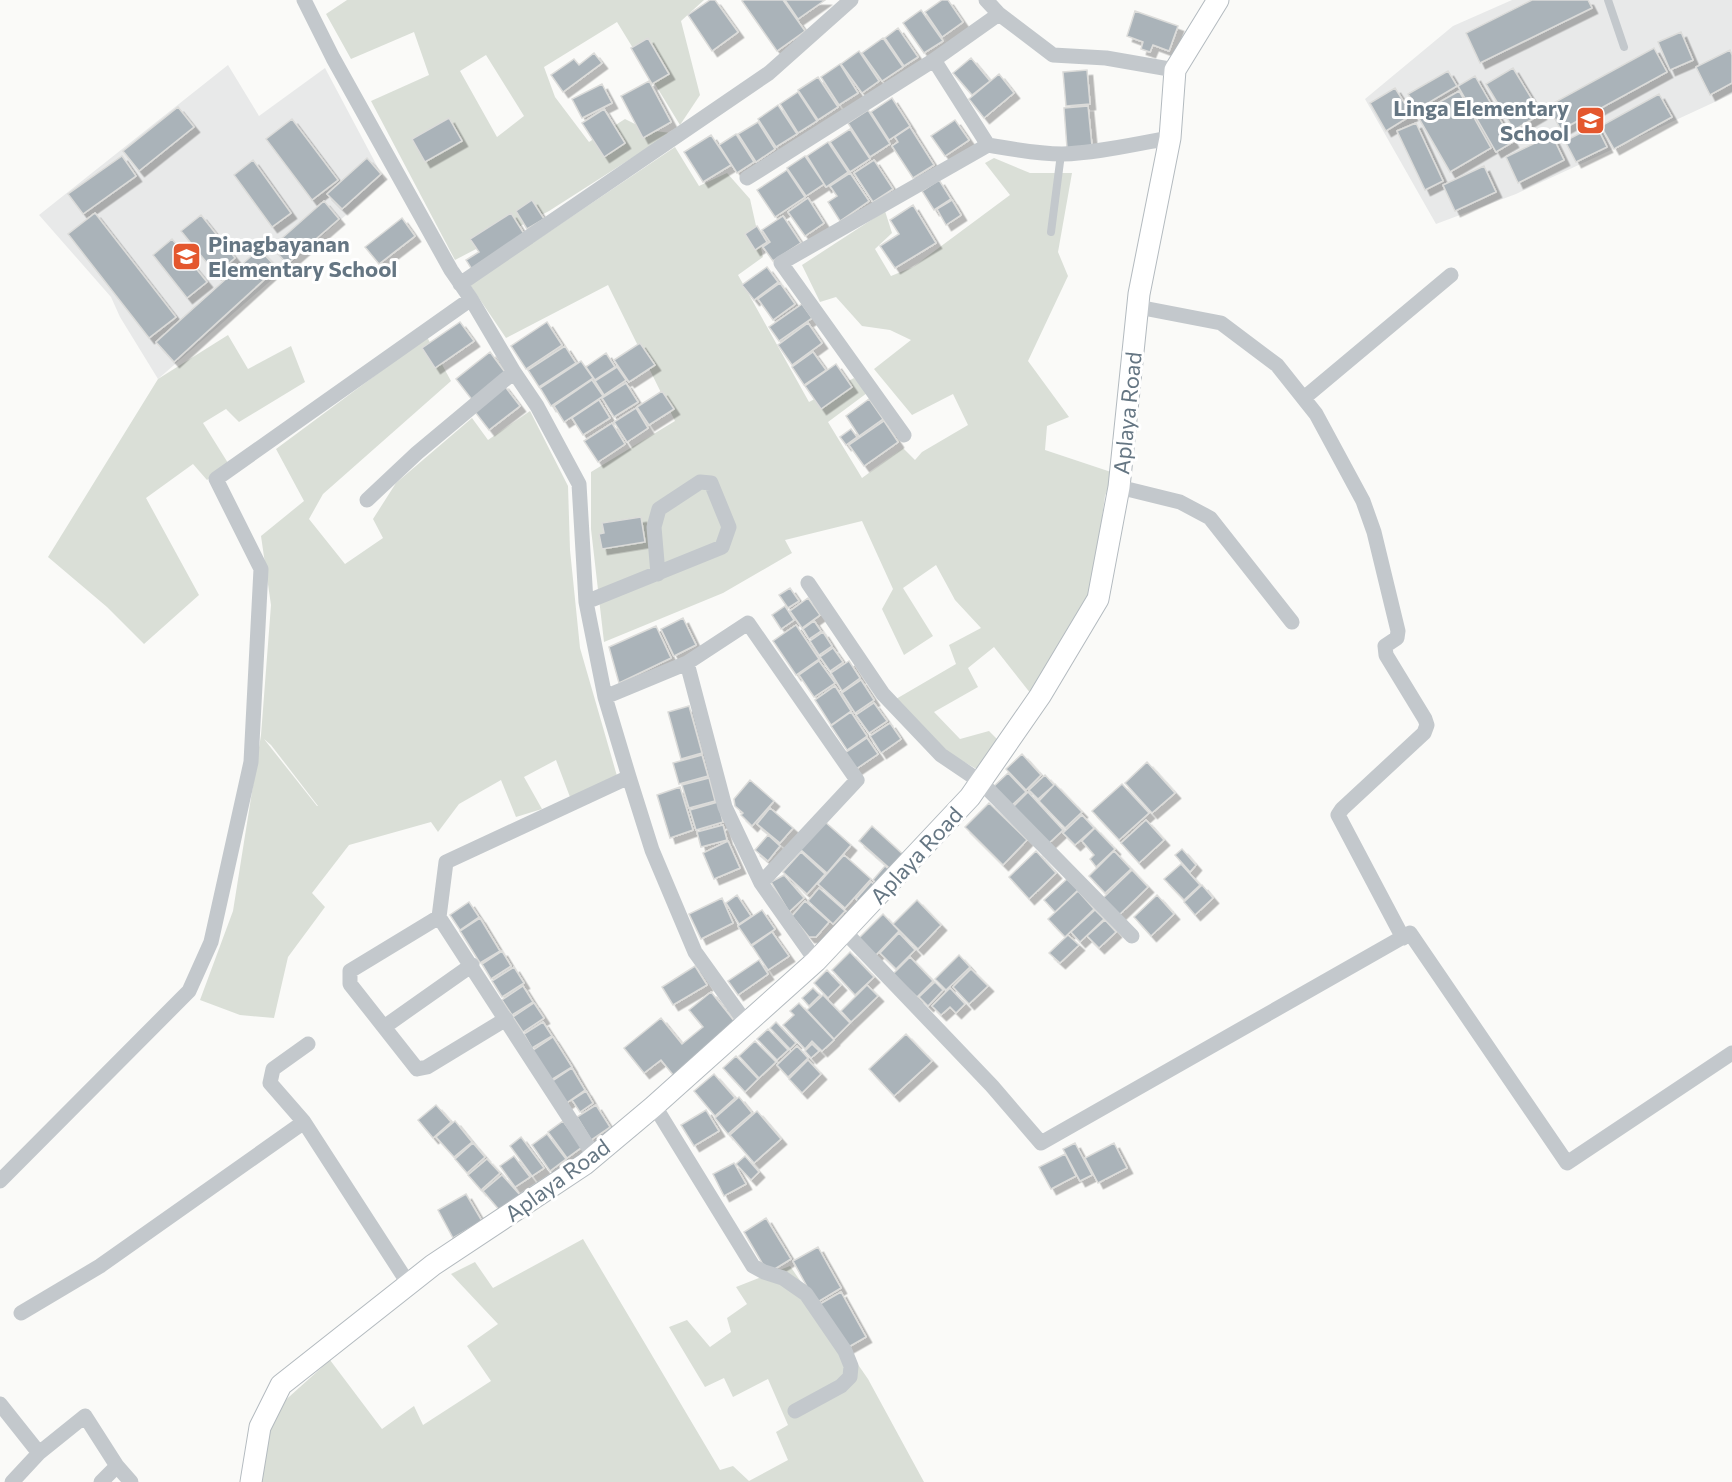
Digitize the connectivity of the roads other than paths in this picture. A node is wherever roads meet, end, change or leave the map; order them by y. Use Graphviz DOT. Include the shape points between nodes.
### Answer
graph roads {
  1 [pos="303,0"];
  2 [pos="851,0"];
  3 [pos="986,0"];
  4 [pos="1218,0"];
  5 [pos="1608,0"];
  6 [pos="999,14"];
  7 [pos="1624,47"];
  8 [pos="934,60"];
  9 [pos="1175,70"];
  10 [pos="1170,138"];
  11 [pos="988,145"];
  12 [pos="1061,154"];
  13 [pos="747,178"];
  14 [pos="1051,232"];
  15 [pos="1451,274"];
  16 [pos="460,285"];
  17 [pos="471,299"];
  18 [pos="1138,307"];
  19 [pos="514,372"];
  20 [pos="1304,398"];
  21 [pos="904,435"];
  22 [pos="1119,487"];
  23 [pos="367,500"];
  24 [pos="658,574"];
  25 [pos="808,583"];
  26 [pos="586,602"];
  27 [pos="1292,622"];
  28 [pos="687,663"];
  29 [pos="605,697"];
  30 [pos="629,777"];
  31 [pos="981,782"];
  32 [pos="761,883"];
  33 [pos="439,917"];
  34 [pos="844,931"];
  35 [pos="1132,936"];
  36 [pos="1403,938"];
  37 [pos="816,961"];
  38 [pos="472,965"];
  39 [pos="506,1019"];
  40 [pos="746,1023"];
  41 [pos="384,1027"];
  42 [pos="308,1044"];
  43 [pos="1732,1053"];
  44 [pos="654,1105"];
  45 [pos="304,1122"];
  46 [pos="594,1156"];
  47 [pos="0,1181"];
  48 [pos="408,1283"];
  49 [pos="21,1313"];
  50 [pos="0,1404"];
  51 [pos="795,1411"];
  52 [pos="39,1453"];
  53 [pos="117,1466"];
  54 [pos="12,1482"];
  55 [pos="101,1482"];
  56 [pos="131,1482"];
  57 [pos="251,1482"];
  1 -- 16 [label="street"];
  2 -- 16 [label="street" via="769,73"];
  3 -- 6 [label="street"];
  4 -- 9 [label="street, Aplaya Road"];
  5 -- 7 [label="lane"];
  6 -- 8 [label="street"];
  6 -- 9 [label="street" via="1053,55 1106,58"];
  8 -- 11 [label="street"];
  8 -- 13 [label="street"];
  9 -- 10 [label="street, Aplaya Road"];
  10 -- 12 [label="street"];
  10 -- 18 [label="street, Aplaya Road"];
  11 -- 12 [label="street"];
  11 -- 21 [label="street" via="781,263"];
  12 -- 14 [label="lane"];
  15 -- 20 [label="street"];
  16 -- 17 [label="street"];
  17 -- 19 [label="street"];
  17 -- 47 [label="street" via="216,479 261,569 251,762 211,942 189,991"];
  18 -- 20 [label="street" via="1221,323 1277,365"];
  18 -- 22 [label="street, Aplaya Road"];
  19 -- 23 [label="street"];
  19 -- 26 [label="street" via="579,484"];
  20 -- 36 [label="street" via="1363,501 1398,631 1397,638 1385,646 1386,656 1427,724 1424,733 1338,815"];
  22 -- 27 [label="street" via="1180,502 1210,518"];
  22 -- 31 [label="street, Aplaya Road" via="1098,599 1040,696"];
  24 -- 24 [label="street" via="722,547 729,527 711,483 700,482 659,508 654,527"];
  24 -- 26 [label="street"];
  25 -- 31 [label="street" via="883,694 941,755"];
  26 -- 29 [label="street"];
  28 -- 29 [label="street"];
  28 -- 32 [label="street" via="725,807"];
  28 -- 32 [label="street" via="748,623 857,780"];
  29 -- 30 [label="street"];
  30 -- 33 [label="street" via="446,862"];
  30 -- 40 [label="street" via="652,850 694,952"];
  31 -- 34 [label="street, Aplaya Road"];
  31 -- 35 [label="street"];
  32 -- 37 [label="street"];
  33 -- 38 [label="street"];
  33 -- 41 [label="street" via="350,971 350,984"];
  34 -- 36 [label="street" via="1041,1143"];
  34 -- 37 [label="street, Aplaya Road"];
  36 -- 43 [label="street" via="1410,933 1567,1163"];
  37 -- 40 [label="street, Aplaya Road"];
  38 -- 39 [label="street"];
  38 -- 41 [label="street"];
  39 -- 41 [label="street" via="427,1067 417,1069"];
  39 -- 46 [label="street"];
  40 -- 44 [label="street, Aplaya Road"];
  42 -- 45 [label="street" via="273,1069 270,1083"];
  44 -- 46 [label="street, Aplaya Road"];
  44 -- 51 [label="street" via="753,1266 783,1278 806,1294 845,1351 851,1366 850,1377"];
  45 -- 48 [label="street"];
  45 -- 49 [label="street" via="100,1266"];
  46 -- 48 [label="street, Aplaya Road"];
  48 -- 57 [label="street, Aplaya Road" via="281,1385 260,1427"];
  50 -- 52 [label="street"];
  52 -- 53 [label="street" via="85,1416"];
  52 -- 54 [label="street"];
  53 -- 55 [label="street"];
  53 -- 56 [label="street"];
}
